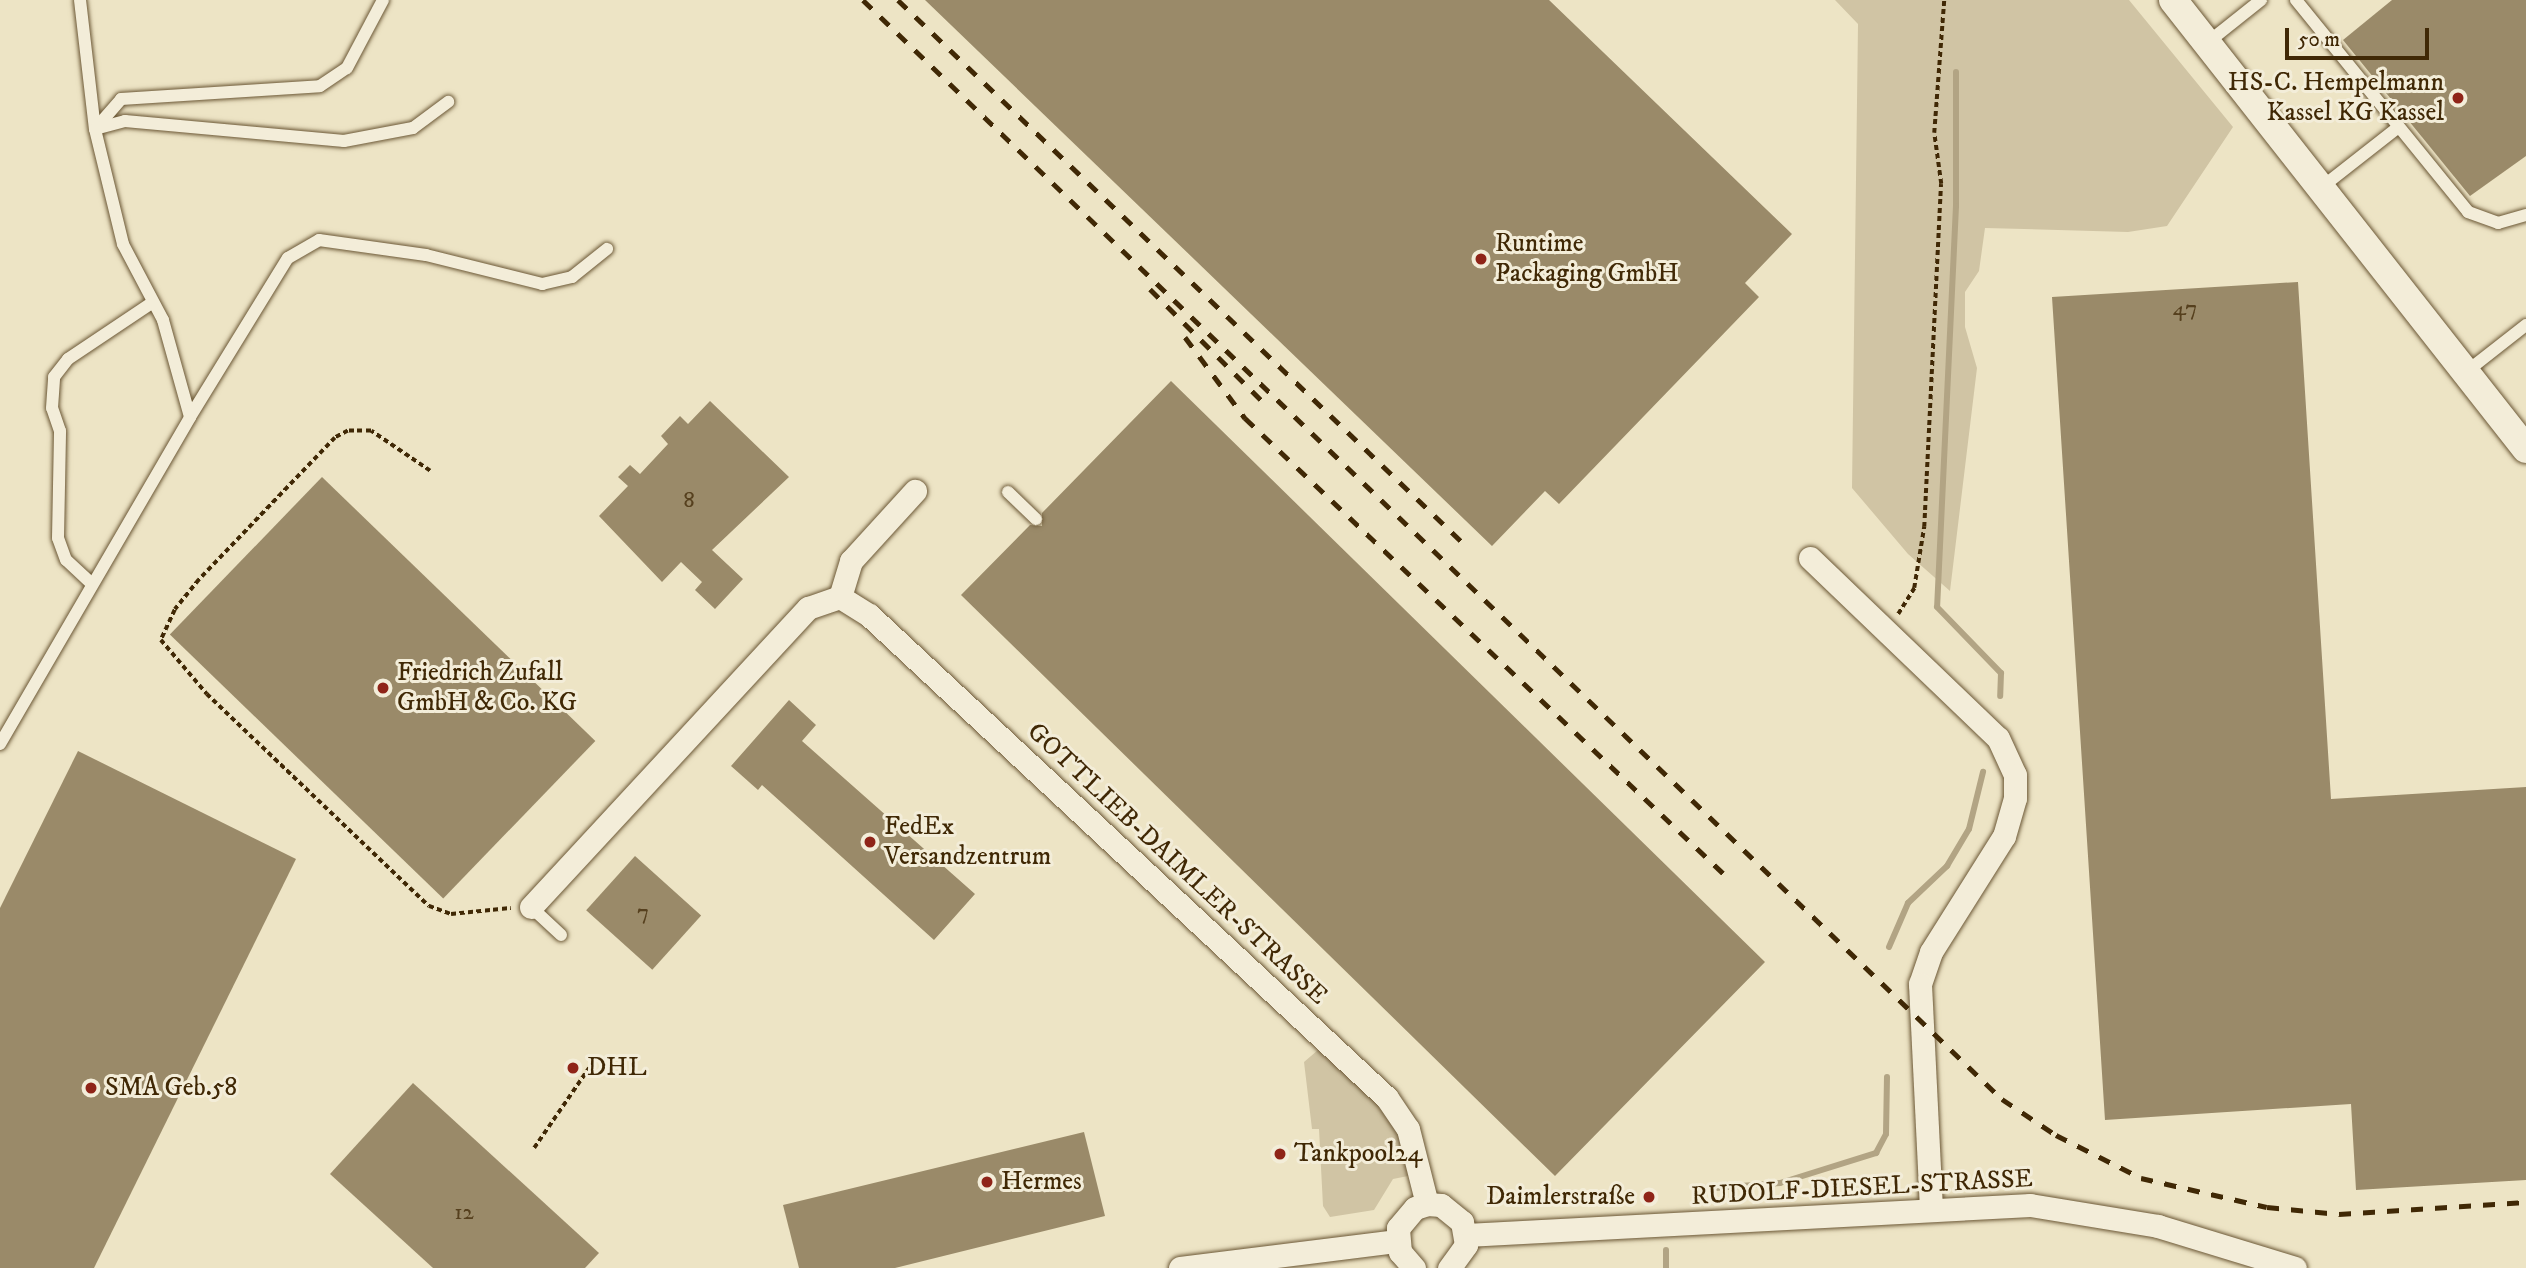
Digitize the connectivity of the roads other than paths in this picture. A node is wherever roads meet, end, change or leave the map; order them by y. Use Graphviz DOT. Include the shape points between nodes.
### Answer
graph roads {
  1 [pos="80,0"];
  2 [pos="383,0"];
  3 [pos="2173,0"];
  4 [pos="2261,0"];
  5 [pos="2296,0"];
  6 [pos="2207,44"];
  7 [pos="448,102"];
  8 [pos="95,129"];
  9 [pos="2396,130"];
  10 [pos="2322,187"];
  11 [pos="2526,215"];
  12 [pos="607,249"];
  13 [pos="153,302"];
  14 [pos="2526,326"];
  15 [pos="2466,372"];
  16 [pos="190,417"];
  17 [pos="2526,449"];
  18 [pos="915,491"];
  19 [pos="1008,492"];
  20 [pos="1036,519"];
  21 [pos="1810,558"];
  22 [pos="92,584"];
  23 [pos="840,597"];
  24 [pos="0,744"];
  25 [pos="531,907"];
  26 [pos="561,935"];
  27 [pos="1427,1204"];
  28 [pos="1931,1209"];
  29 [pos="1466,1235"];
  30 [pos="1397,1241"];
  31 [pos="1180,1268"];
  32 [pos="1414,1268"];
  33 [pos="1450,1268"];
  34 [pos="2295,1268"];
  1 -- 8 [label="lane"];
  2 -- 8 [label="lane" via="347,68 320,86 121,99"];
  3 -- 6 [label="street"];
  4 -- 6 [label="lane"];
  5 -- 9 [label="lane"];
  6 -- 10 [label="street"];
  7 -- 8 [label="lane" via="413,128 344,141 125,121"];
  8 -- 13 [label="lane" via="123,244"];
  9 -- 10 [label="lane"];
  9 -- 11 [label="lane" via="2468,212 2498,223"];
  10 -- 15 [label="street"];
  12 -- 16 [label="lane" via="572,277 542,284 426,255 320,240 288,258"];
  13 -- 16 [label="lane"];
  13 -- 22 [label="lane" via="68,359 54,377 52,408 60,444 58,538 66,560"];
  14 -- 15 [label="lane"];
  15 -- 17 [label="street"];
  16 -- 22 [label="lane"];
  18 -- 23 [label="street" via="851,561"];
  19 -- 20 [label="lane"];
  21 -- 28 [label="street" via="1998,738 2015,775 2015,798 2004,836 1931,952 1920,984"];
  22 -- 24 [label="lane"];
  23 -- 25 [label="street" via="818,600 808,608"];
  23 -- 27 [label="street, GOTTLIEB-DAIMLER-STRASSE" via="869,615 1387,1098 1408,1129"];
  25 -- 26 [label="lane"];
  27 -- 29 [label="street" via="1453,1211"];
  27 -- 30 [label="street" via="1405,1216"];
  28 -- 29 [label="street, RUDOLF-DIESEL-STRASSE"];
  28 -- 34 [label="street, RUDOLF-DIESEL-STRASSE" via="2030,1205 2094,1213 2158,1226"];
  29 -- 33 [label="street" via="1462,1256"];
  30 -- 31 [label="street"];
  30 -- 32 [label="street"];
}
